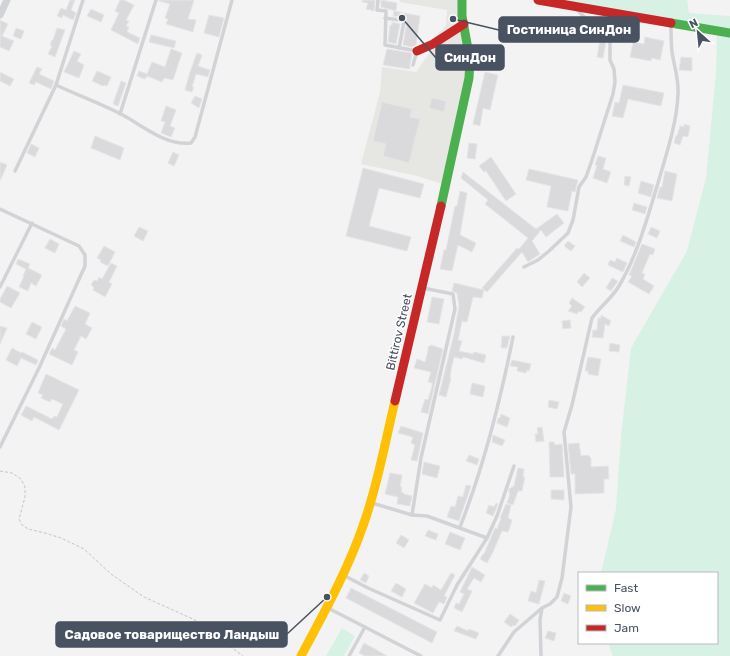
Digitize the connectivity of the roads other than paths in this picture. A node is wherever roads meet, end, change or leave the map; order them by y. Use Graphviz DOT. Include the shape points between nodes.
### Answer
graph roads {
  1 [pos="7,0"];
  2 [pos="83,0"];
  3 [pos="156,0"];
  4 [pos="232,0"];
  5 [pos="378,0"];
  6 [pos="462,0"];
  7 [pos="538,0"];
  8 [pos="570,5"];
  9 [pos="0,15"];
  10 [pos="385,18"];
  11 [pos="671,23"];
  12 [pos="464,24"];
  13 [pos="730,33"];
  14 [pos="399,48"];
  15 [pos="417,51"];
  16 [pos="413,65"];
  17 [pos="56,85"];
  18 [pos="120,114"];
  19 [pos="15,171"];
  20 [pos="0,209"];
  21 [pos="32,223"];
  22 [pos="524,267"];
  23 [pos="0,287"];
  24 [pos="422,287"];
  25 [pos="513,337"];
  26 [pos="0,447"];
  27 [pos="514,466"];
  28 [pos="370,503"];
  29 [pos="412,516"];
  30 [pos="460,528"];
  31 [pos="487,538"];
  32 [pos="344,575"];
  33 [pos="327,607"];
  34 [pos="542,608"];
  35 [pos="365,627"];
  36 [pos="301,656"];
  37 [pos="350,656"];
  38 [pos="421,656"];
  39 [pos="498,656"];
  40 [pos="541,656"];
  1 -- 9 [label="street"];
  2 -- 17 [label="lane"];
  3 -- 18 [label="lane"];
  4 -- 18 [label="lane" via="195,137 191,143 182,144 165,139"];
  5 -- 10 [label="lane" via="377,10 386,11"];
  6 -- 12 [label="street, Bittirov Street"];
  7 -- 8 [label="street"];
  8 -- 11 [label="street"];
  8 -- 22 [label="lane" via="607,36 615,82 592,160 579,187 568,233 549,252"];
  10 -- 14 [label="lane" via="385,45"];
  10 -- 14 [label="lane" via="404,22"];
  11 -- 13 [label="street"];
  11 -- 34 [label="lane" via="672,52 678,81 675,115 646,224 626,273 612,296 592,318 588,330 564,432 571,507 562,578 557,598"];
  12 -- 15 [label="street" via="434,44"];
  12 -- 24 [label="street, Bittirov Street" via="470,60 469,78"];
  14 -- 15 [label="lane"];
  15 -- 16 [label="lane"];
  17 -- 18 [label="lane"];
  17 -- 19 [label="lane"];
  20 -- 21 [label="lane"];
  21 -- 23 [label="lane"];
  21 -- 26 [label="lane" via="78,246 85,255 85,266"];
  24 -- 28 [label="street, Bittirov Street"];
  24 -- 29 [label="lane" via="453,294 456,309 421,458"];
  25 -- 30 [label="lane" via="491,435"];
  27 -- 31 [label="lane"];
  28 -- 29 [label="lane"];
  28 -- 32 [label="street, Bittirov Street" via="359,540"];
  29 -- 30 [label="lane" via="427,516"];
  30 -- 31 [label="lane"];
  31 -- 32 [label="lane" via="457,585 440,620"];
  32 -- 33 [label="street, Bittirov Street"];
  33 -- 35 [label="lane"];
  33 -- 36 [label="street, Bittirov Street"];
  34 -- 39 [label="lane" via="514,632"];
  34 -- 40 [label="lane"];
  35 -- 37 [label="lane"];
  35 -- 38 [label="lane"];
}
